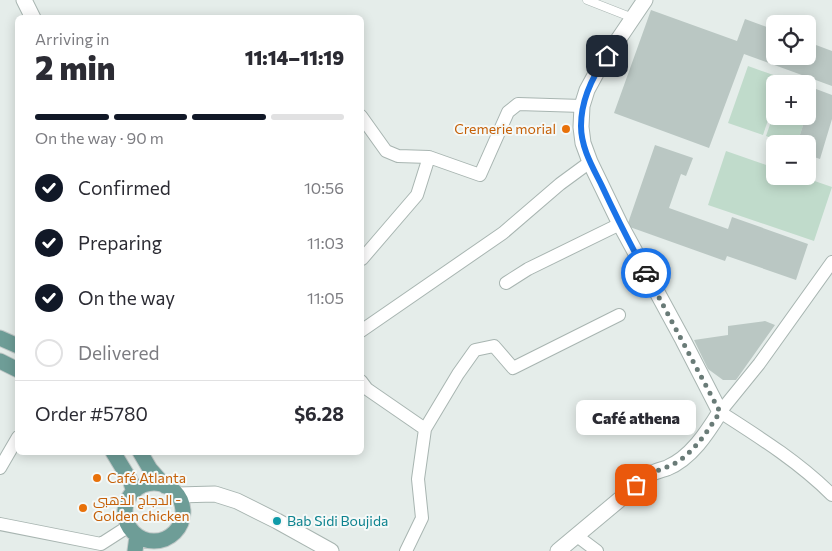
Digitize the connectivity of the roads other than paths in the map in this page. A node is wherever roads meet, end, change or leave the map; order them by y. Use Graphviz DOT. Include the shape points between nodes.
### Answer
graph roads {
  1 [pos="24,0"];
  2 [pos="587,0"];
  3 [pos="645,0"];
  4 [pos="32,15"];
  5 [pos="633,18"];
  6 [pos="582,106"];
  7 [pos="364,120"];
  8 [pos="429,157"];
  9 [pos="590,162"];
  10 [pos="620,224"];
  11 [pos="364,257"];
  12 [pos="832,262"];
  13 [pos="506,282"];
  14 [pos="620,315"];
  15 [pos="364,329"];
  16 [pos="0,338"];
  17 [pos="15,345"];
  18 [pos="0,361"];
  19 [pos="15,368"];
  20 [pos="364,384"];
  21 [pos="720,412"];
  22 [pos="425,429"];
  23 [pos="15,442"];
  24 [pos="115,455"];
  25 [pos="142,455"];
  26 [pos="0,468"];
  27 [pos="171,490"];
  28 [pos="134,492"];
  29 [pos="832,495"];
  30 [pos="0,524"];
  31 [pos="133,531"];
  32 [pos="173,534"];
  33 [pos="577,536"];
  34 [pos="135,551"];
  35 [pos="166,551"];
  36 [pos="331,551"];
  37 [pos="406,551"];
  38 [pos="558,551"];
  39 [pos="597,551"];
  1 -- 4 [label="street"];
  2 -- 5 [label="lane"];
  3 -- 5 [label="street"];
  5 -- 6 [label="street" via="598,68"];
  6 -- 8 [label="street" via="518,104 508,112 480,176"];
  6 -- 9 [label="street" via="583,143"];
  7 -- 8 [label="street" via="386,151 398,156"];
  8 -- 11 [label="street" via="417,196"];
  9 -- 10 [label="street"];
  9 -- 15 [label="street" via="503,232"];
  10 -- 13 [label="street"];
  10 -- 21 [label="street"];
  12 -- 21 [label="street" via="759,364"];
  14 -- 22 [label="street" via="513,368 494,346 475,350"];
  16 -- 17 [label="main road"];
  18 -- 19 [label="main road"];
  20 -- 22 [label="street"];
  21 -- 29 [label="street" via="774,446"];
  21 -- 33 [label="street" via="689,452 667,468 649,475"];
  22 -- 37 [label="street" via="418,479 422,518"];
  23 -- 26 [label="street"];
  24 -- 28 [label="main road"];
  25 -- 27 [label="main road" via="150,469"];
  27 -- 28 [label="main road" via="154,483"];
  27 -- 32 [label="main road" via="182,504 183,515"];
  27 -- 36 [label="street" via="215,494 237,501"];
  28 -- 31 [label="main road" via="126,508 126,518"];
  30 -- 31 [label="street" via="101,544"];
  31 -- 32 [label="main road" via="146,540 155,541"];
  31 -- 34 [label="main road"];
  32 -- 35 [label="main road"];
  33 -- 38 [label="street"];
  33 -- 39 [label="street"];
}
